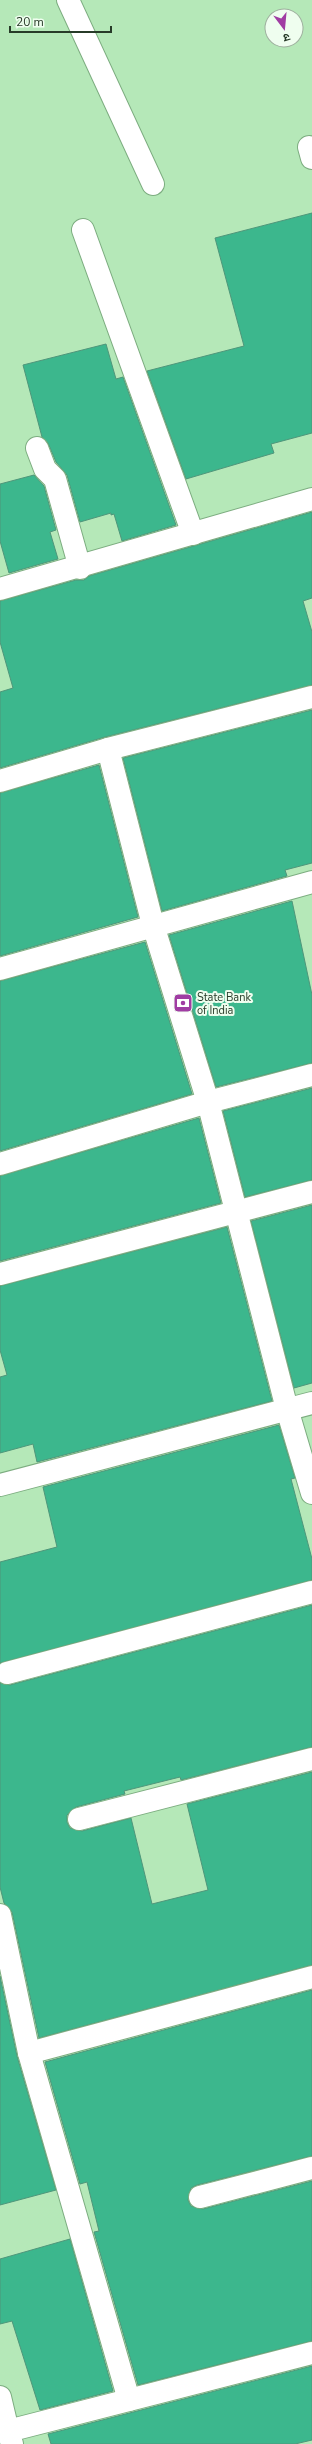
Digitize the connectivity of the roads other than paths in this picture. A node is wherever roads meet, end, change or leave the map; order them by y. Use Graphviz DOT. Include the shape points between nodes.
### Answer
graph roads {
  1 [pos="68,0"];
  2 [pos="153,184"];
  3 [pos="83,230"];
  4 [pos="37,448"];
  5 [pos="312,499"];
  6 [pos="193,534"];
  7 [pos="80,568"];
  8 [pos="0,589"];
  9 [pos="312,697"];
  10 [pos="108,749"];
  11 [pos="0,781"];
  12 [pos="312,882"];
  13 [pos="153,925"];
  14 [pos="0,969"];
  15 [pos="312,1075"];
  16 [pos="208,1102"];
  17 [pos="0,1164"];
  18 [pos="312,1192"];
  19 [pos="236,1211"];
  20 [pos="0,1274"];
  21 [pos="312,1403"];
  22 [pos="287,1409"];
  23 [pos="0,1485"];
  24 [pos="312,1493"];
  25 [pos="312,1592"];
  26 [pos="7,1673"];
  27 [pos="312,1759"];
  28 [pos="79,1819"];
  29 [pos="0,1915"];
  30 [pos="312,1977"];
  31 [pos="29,2053"];
  32 [pos="312,2168"];
  33 [pos="200,2197"];
  34 [pos="312,2353"];
  35 [pos="0,2397"];
  36 [pos="129,2400"];
  37 [pos="10,2437"];
  1 -- 2 [label="street"];
  3 -- 6 [label="street"];
  4 -- 7 [label="street" via="45,469 55,479"];
  5 -- 6 [label="street"];
  6 -- 7 [label="street"];
  7 -- 8 [label="street"];
  9 -- 10 [label="street"];
  10 -- 11 [label="street"];
  10 -- 13 [label="street"];
  12 -- 13 [label="street"];
  13 -- 14 [label="street"];
  13 -- 16 [label="street"];
  15 -- 16 [label="street"];
  16 -- 17 [label="street"];
  16 -- 19 [label="street"];
  18 -- 19 [label="street"];
  19 -- 20 [label="street"];
  19 -- 22 [label="street"];
  21 -- 22 [label="street"];
  22 -- 23 [label="street"];
  22 -- 24 [label="street"];
  25 -- 26 [label="street"];
  27 -- 28 [label="street"];
  29 -- 31 [label="street"];
  30 -- 31 [label="street"];
  31 -- 36 [label="street"];
  32 -- 33 [label="street"];
  34 -- 36 [label="street"];
  35 -- 37 [label="street"];
  36 -- 37 [label="street"];
}
